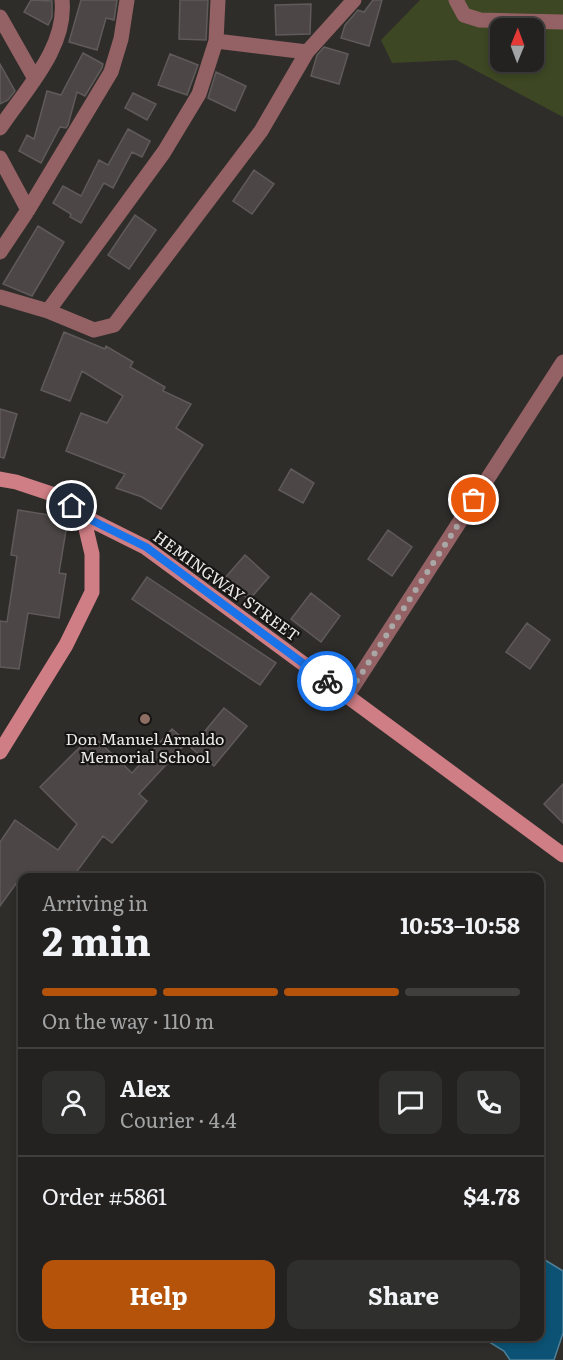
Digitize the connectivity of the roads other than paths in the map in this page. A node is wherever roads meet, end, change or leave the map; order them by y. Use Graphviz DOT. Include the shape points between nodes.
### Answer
graph roads {
  1 [pos="62,0"];
  2 [pos="127,0"];
  3 [pos="218,0"];
  4 [pos="354,0"];
  5 [pos="456,0"];
  6 [pos="0,16"];
  7 [pos="563,22"];
  8 [pos="216,41"];
  9 [pos="307,52"];
  10 [pos="34,77"];
  11 [pos="0,128"];
  12 [pos="0,158"];
  13 [pos="28,210"];
  14 [pos="0,252"];
  15 [pos="0,297"];
  16 [pos="48,311"];
  17 [pos="563,362"];
  18 [pos="0,479"];
  19 [pos="83,516"];
  20 [pos="347,696"];
  21 [pos="0,752"];
  22 [pos="562,853"];
  1 -- 10 [label="street" via="58,39"];
  2 -- 13 [label="street" via="111,72"];
  3 -- 8 [label="street"];
  4 -- 9 [label="street"];
  5 -- 7 [label="street" via="464,15 480,20"];
  6 -- 10 [label="street"];
  8 -- 9 [label="street"];
  8 -- 16 [label="street" via="199,94 164,152"];
  9 -- 16 [label="street" via="261,131 114,325 94,330"];
  10 -- 11 [label="street"];
  12 -- 13 [label="street"];
  13 -- 14 [label="street"];
  15 -- 16 [label="street"];
  17 -- 20 [label="street"];
  18 -- 19 [label="main road, HEMINGWAY STREET" via="61,497"];
  19 -- 20 [label="main road, HEMINGWAY STREET" via="146,547"];
  19 -- 21 [label="main road" via="92,554 92,592 66,645"];
  20 -- 22 [label="main road, HEMINGWAY STREET"];
}
